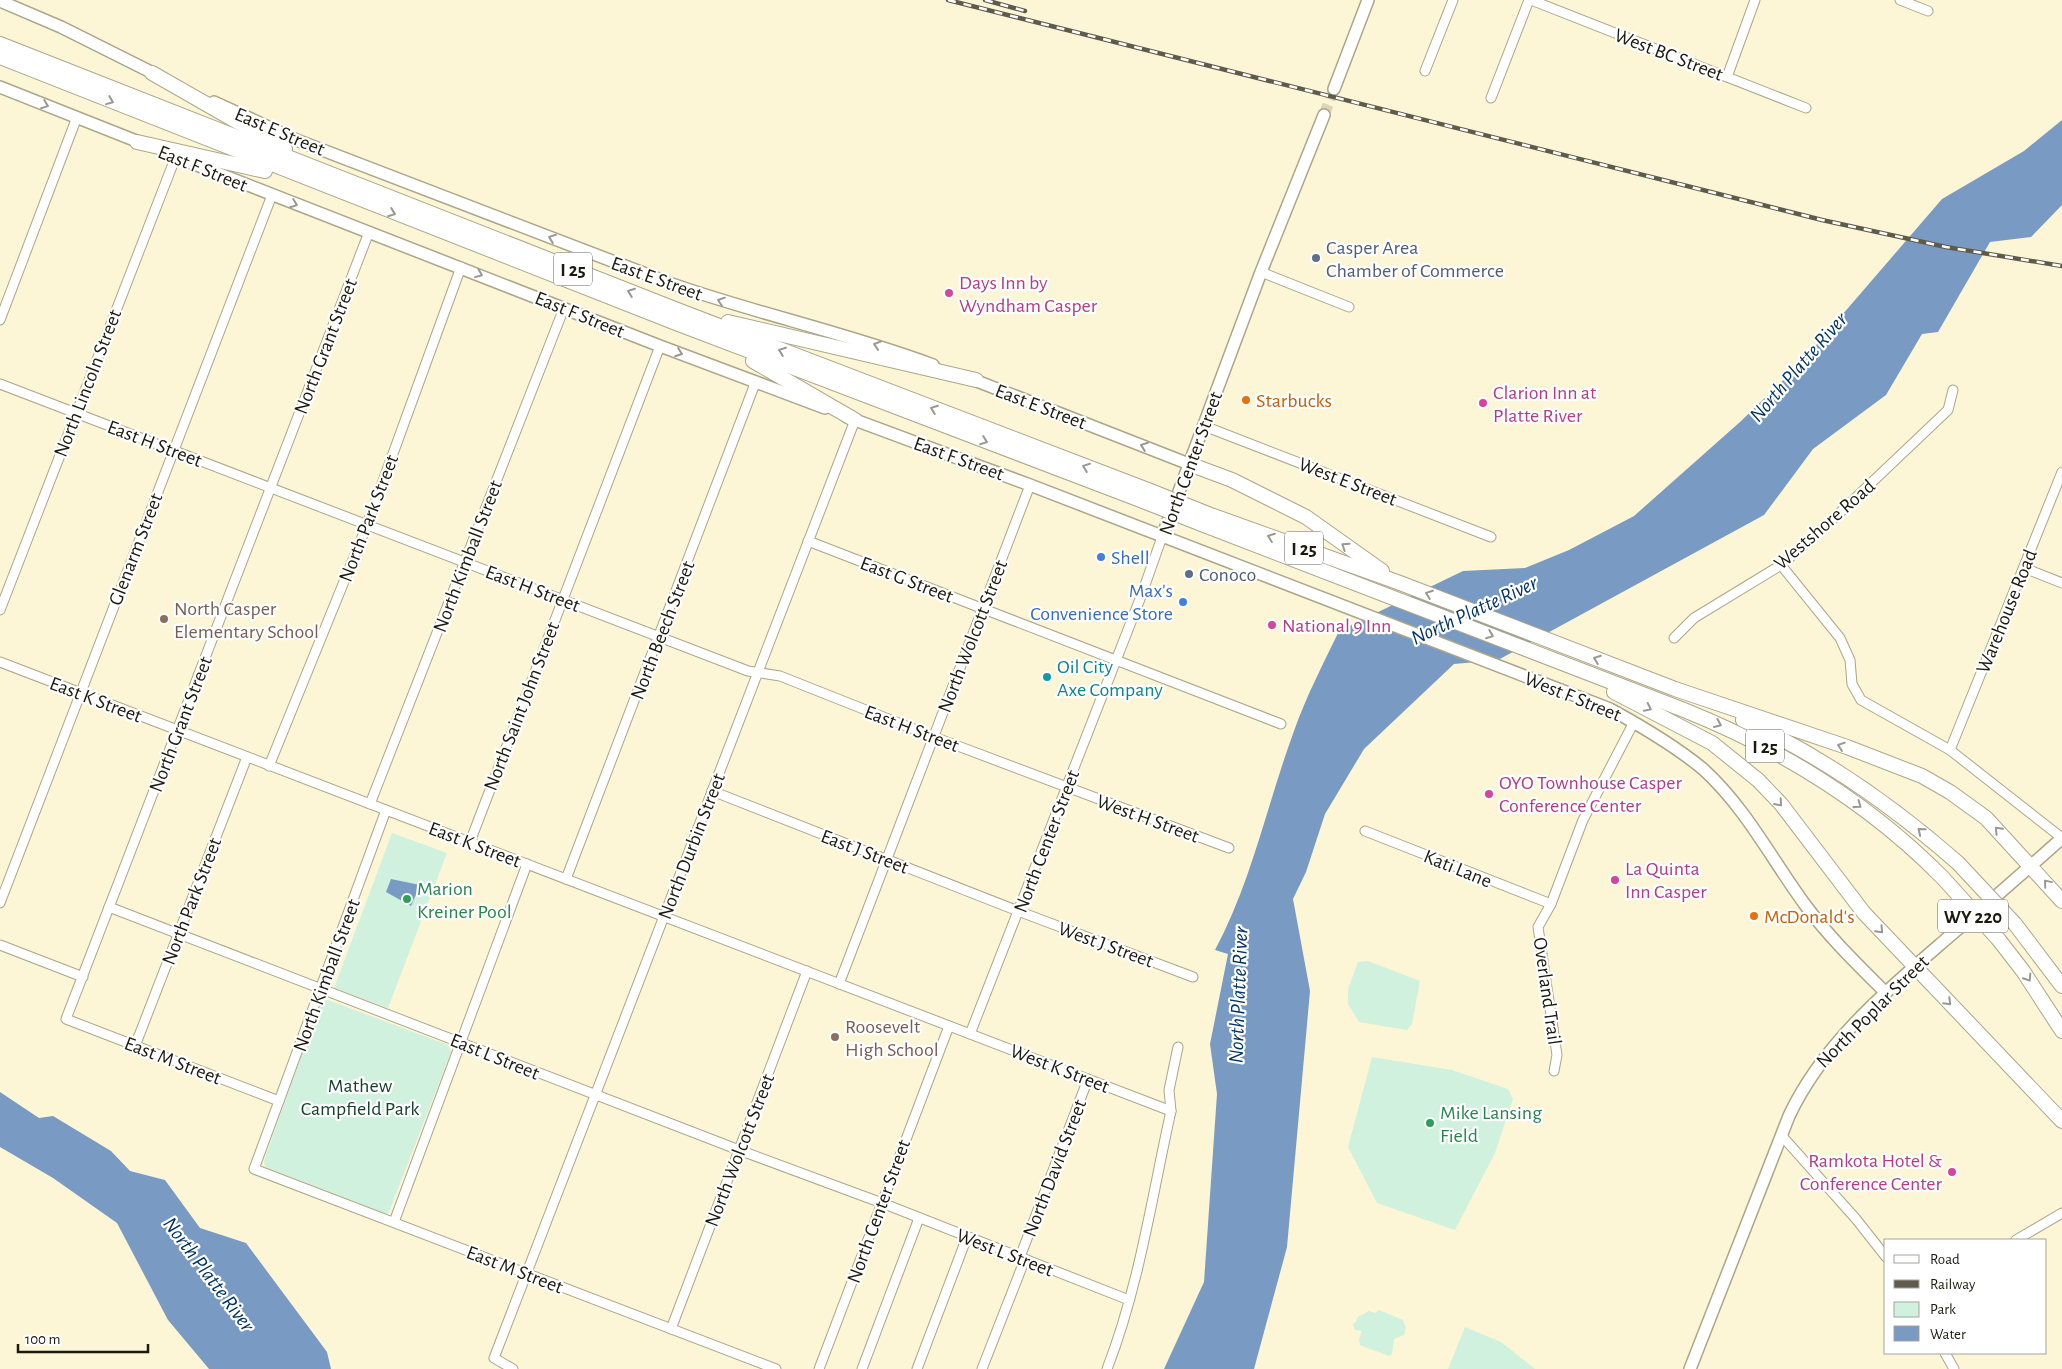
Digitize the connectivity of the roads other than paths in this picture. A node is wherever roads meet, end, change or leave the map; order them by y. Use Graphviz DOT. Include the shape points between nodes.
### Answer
graph roads {
  1 [pos="1368,0"];
  2 [pos="1453,0"];
  3 [pos="1530,0"];
  4 [pos="1755,0"];
  5 [pos="1900,0"];
  6 [pos="0,1"];
  7 [pos="1928,10"];
  8 [pos="0,44"];
  9 [pos="0,58"];
  10 [pos="1425,71"];
  11 [pos="152,73"];
  12 [pos="1727,77"];
  13 [pos="0,87"];
  14 [pos="1334,89"];
  15 [pos="1491,98"];
  16 [pos="1806,108"];
  17 [pos="1324,116"];
  18 [pos="77,117"];
  19 [pos="137,142"];
  20 [pos="176,156"];
  21 [pos="272,195"];
  22 [pos="369,197"];
  23 [pos="369,232"];
  24 [pos="461,267"];
  25 [pos="1261,272"];
  26 [pos="1349,307"];
  27 [pos="564,308"];
  28 [pos="678,317"];
  29 [pos="0,320"];
  30 [pos="660,346"];
  31 [pos="976,380"];
  32 [pos="756,381"];
  33 [pos="0,384"];
  34 [pos="1953,390"];
  35 [pos="76,413"];
  36 [pos="855,420"];
  37 [pos="1204,426"];
  38 [pos="173,450"];
  39 [pos="1189,464"];
  40 [pos="2062,472"];
  41 [pos="1030,484"];
  42 [pos="270,487"];
  43 [pos="1206,519"];
  44 [pos="367,525"];
  45 [pos="1162,537"];
  46 [pos="1491,538"];
  47 [pos="808,541"];
  48 [pos="465,562"];
  49 [pos="1780,565"];
  50 [pos="2024,568"];
  51 [pos="2062,582"];
  52 [pos="1400,583"];
  53 [pos="562,600"];
  54 [pos="983,608"];
  55 [pos="0,610"];
  56 [pos="660,637"];
  57 [pos="1674,638"];
  58 [pos="1117,659"];
  59 [pos="0,662"];
  60 [pos="1558,662"];
  61 [pos="758,672"];
  62 [pos="1675,689"];
  63 [pos="81,693"];
  64 [pos="1634,722"];
  65 [pos="1281,724"];
  66 [pos="177,730"];
  67 [pos="934,737"];
  68 [pos="1950,750"];
  69 [pos="247,757"];
  70 [pos="269,766"];
  71 [pos="1067,788"];
  72 [pos="712,791"];
  73 [pos="370,804"];
  74 [pos="386,810"];
  75 [pos="1365,831"];
  76 [pos="2062,838"];
  77 [pos="470,842"];
  78 [pos="1229,848"];
  79 [pos="887,860"];
  80 [pos="527,864"];
  81 [pos="2032,865"];
  82 [pos="566,879"];
  83 [pos="2062,901"];
  84 [pos="0,903"];
  85 [pos="1551,904"];
  86 [pos="109,907"];
  87 [pos="1018,911"];
  88 [pos="664,917"];
  89 [pos="178,933"];
  90 [pos="0,945"];
  91 [pos="1914,967"];
  92 [pos="807,972"];
  93 [pos="83,976"];
  94 [pos="1193,976"];
  95 [pos="839,984"];
  96 [pos="2062,986"];
  97 [pos="321,988"];
  98 [pos="1886,993"];
  99 [pos="66,1019"];
  100 [pos="949,1026"];
  101 [pos="2062,1031"];
  102 [pos="970,1034"];
  103 [pos="461,1042"];
  104 [pos="135,1046"];
  105 [pos="1178,1046"];
  106 [pos="1554,1071"];
  107 [pos="1088,1079"];
  108 [pos="595,1095"];
  109 [pos="280,1101"];
  110 [pos="1171,1110"];
  111 [pos="2062,1121"];
  112 [pos="1782,1136"];
  113 [pos="739,1150"];
  114 [pos="254,1169"];
  115 [pos="882,1203"];
  116 [pos="2062,1213"];
  117 [pos="919,1218"];
  118 [pos="394,1222"];
  119 [pos="967,1237"];
  120 [pos="2018,1239"];
  121 [pos="1884,1254"];
  122 [pos="1022,1258"];
  123 [pos="526,1273"];
  124 [pos="1129,1300"];
  125 [pos="671,1329"];
  126 [pos="1946,1354"];
  127 [pos="513,1369"];
  128 [pos="776,1369"];
  129 [pos="819,1369"];
  130 [pos="862,1369"];
  131 [pos="917,1369"];
  132 [pos="982,1369"];
  133 [pos="1107,1369"];
  134 [pos="1690,1369"];
  135 [pos="1954,1369"];
  1 -- 14 [label="main road"];
  2 -- 10 [label="street"];
  3 -- 12 [label="street, West BC Street"];
  3 -- 15 [label="street"];
  4 -- 12 [label="street"];
  5 -- 7 [label="street"];
  6 -- 11 [label="main road, East E Street" via="61,27"];
  8 -- 22 [label="highway, I 25"];
  9 -- 22 [label="highway, I 25, one-way"];
  11 -- 22 [label="highway"];
  31 -- 11 [label="main road, East E Street, one-way" via="854,338 728,304 672,284 298,140"];
  12 -- 16 [label="street, West BC Street"];
  13 -- 18 [label="main road, East F Street, one-way"];
  17 -- 25 [label="main road, North Center Street"];
  18 -- 19 [label="main road, East F Street"];
  18 -- 29 [label="street"];
  19 -- 20 [label="main road, East F Street"];
  19 -- 22 [label="highway"];
  20 -- 21 [label="main road, East F Street"];
  20 -- 35 [label="street, North Lincoln Street"];
  21 -- 23 [label="main road, East F Street, one-way"];
  21 -- 38 [label="street, Glenarm Street"];
  22 -- 28 [label="highway, I 25"];
  23 -- 24 [label="main road, East F Street"];
  23 -- 42 [label="street, North Grant Street"];
  24 -- 27 [label="main road, East F Street, one-way"];
  24 -- 44 [label="street, North Park Street"];
  25 -- 26 [label="street"];
  25 -- 37 [label="main road, North Center Street"];
  27 -- 30 [label="main road, East F Street"];
  27 -- 48 [label="street, North Kimball Street"];
  28 -- 31 [label="highway"];
  28 -- 36 [label="highway"];
  28 -- 43 [label="highway, I 25, bridge"];
  30 -- 32 [label="main road, East F Street, one-way"];
  30 -- 53 [label="street, North Saint John Street"];
  39 -- 31 [label="main road, East E Street, one-way"];
  32 -- 36 [label="main road, East F Street"];
  32 -- 56 [label="street, North Beech Street"];
  33 -- 35 [label="street, East H Street"];
  34 -- 49 [label="street, Westshore Road" via="1948,410"];
  35 -- 38 [label="street, East H Street"];
  35 -- 55 [label="street, North Lincoln Street"];
  36 -- 41 [label="main road, East F Street"];
  36 -- 47 [label="street, North Durbin Street"];
  37 -- 39 [label="main road, North Center Street"];
  37 -- 46 [label="street, West E Street"];
  38 -- 42 [label="street, East H Street"];
  38 -- 63 [label="street, Glenarm Street"];
  39 -- 45 [label="main road, North Center Street"];
  52 -- 39 [label="highway, one-way" via="1306,517 1232,480"];
  40 -- 50 [label="street, Warehouse Road"];
  41 -- 45 [label="main road, East F Street"];
  41 -- 54 [label="street, North Wolcott Street"];
  42 -- 44 [label="street, East H Street"];
  42 -- 66 [label="street, North Grant Street"];
  52 -- 43 [label="highway, I 25, one-way"];
  43 -- 60 [label="highway, I 25, one-way" via="1379,592"];
  44 -- 48 [label="street, East H Street"];
  44 -- 70 [label="street, North Park Street"];
  45 -- 58 [label="street, North Center Street"];
  45 -- 64 [label="main road, West F Street" via="1610,709"];
  47 -- 54 [label="street, East G Street"];
  47 -- 61 [label="street, North Durbin Street"];
  48 -- 53 [label="street, East H Street"];
  48 -- 73 [label="street, North Kimball Street"];
  49 -- 57 [label="street, Westshore Road" via="1694,618"];
  49 -- 68 [label="street" via="1840,638 1850,660 1852,684 1861,700"];
  50 -- 51 [label="street"];
  50 -- 68 [label="street, Warehouse Road"];
  62 -- 52 [label="highway, I 25, one-way"];
  53 -- 56 [label="street, East H Street"];
  53 -- 77 [label="street, North Saint John Street"];
  54 -- 58 [label="street, East G Street"];
  54 -- 67 [label="street, North Wolcott Street"];
  56 -- 61 [label="street, East H Street"];
  56 -- 82 [label="street, North Beech Street"];
  58 -- 65 [label="street, East G Street"];
  58 -- 71 [label="street, North Center Street"];
  59 -- 63 [label="street, East K Street"];
  60 -- 91 [label="highway, one-way" via="1688,729 1742,765 1781,804 1864,913"];
  60 -- 101 [label="highway, I 25, one-way, bridge" via="1720,724 1777,752 1865,810 1908,844 1943,878 2023,971"];
  61 -- 67 [label="street, East H Street" via="780,676"];
  61 -- 72 [label="street, North Durbin Street"];
  81 -- 62 [label="highway, one-way" via="1986,818 1922,776"];
  96 -- 62 [label="highway, I 25, one-way, bridge" via="2015,924 1958,863 1896,811 1838,771 1752,724"];
  63 -- 66 [label="street, East K Street"];
  63 -- 84 [label="street, Glenarm Street"];
  64 -- 85 [label="street, Overland Trail" via="1583,820"];
  64 -- 98 [label="main road, West F Street" via="1680,751 1715,782 1757,833 1806,906 1845,953"];
  66 -- 69 [label="street, East K Street"];
  66 -- 86 [label="street, North Grant Street"];
  67 -- 71 [label="street, East H Street"];
  67 -- 79 [label="street, North Wolcott Street"];
  68 -- 76 [label="street"];
  69 -- 70 [label="street, East K Street"];
  69 -- 89 [label="street, North Park Street"];
  70 -- 73 [label="street, East K Street"];
  71 -- 78 [label="street, West H Street"];
  71 -- 87 [label="street, North Center Street"];
  72 -- 79 [label="street, East J Street"];
  72 -- 88 [label="street, North Durbin Street"];
  73 -- 74 [label="street, East K Street"];
  74 -- 77 [label="street, East K Street"];
  74 -- 97 [label="street, North Kimball Street"];
  75 -- 85 [label="street, Kati Lane"];
  76 -- 81 [label="main road, North Poplar Street / WY 220"];
  77 -- 80 [label="street, East K Street"];
  79 -- 87 [label="street, East J Street"];
  79 -- 95 [label="street, North Wolcott Street"];
  80 -- 82 [label="street, East K Street"];
  80 -- 103 [label="street"];
  83 -- 81 [label="highway, one-way"];
  81 -- 91 [label="main road, North Poplar Street / WY 220"];
  82 -- 88 [label="street, East K Street"];
  85 -- 106 [label="street, Overland Trail" via="1538,927 1557,1055"];
  86 -- 89 [label="street, East L Street"];
  86 -- 93 [label="street, North Grant Street"];
  87 -- 94 [label="street, West J Street"];
  87 -- 102 [label="street, North Center Street"];
  88 -- 92 [label="street, East K Street"];
  88 -- 108 [label="street, North Durbin Street"];
  89 -- 97 [label="street, East L Street"];
  89 -- 104 [label="street, North Park Street"];
  90 -- 93 [label="street"];
  91 -- 98 [label="main road, North Poplar Street"];
  91 -- 111 [label="highway, one-way"];
  92 -- 95 [label="street, East K Street"];
  92 -- 113 [label="street, North Wolcott Street"];
  93 -- 99 [label="street, North Grant Street"];
  95 -- 100 [label="street, East K Street"];
  97 -- 103 [label="street, East L Street"];
  97 -- 109 [label="street, North Kimball Street"];
  98 -- 112 [label="main road, North Poplar Street" via="1817,1064 1800,1090"];
  99 -- 104 [label="street, East M Street"];
  100 -- 102 [label="street, West K Street"];
  100 -- 115 [label="street, North Center Street"];
  102 -- 107 [label="street, West K Street"];
  103 -- 108 [label="street, East L Street"];
  103 -- 118 [label="street"];
  104 -- 109 [label="street, East M Street"];
  105 -- 110 [label="street" via="1169,1090"];
  107 -- 110 [label="street, West K Street"];
  107 -- 122 [label="street, North David Street"];
  108 -- 113 [label="street, East L Street"];
  108 -- 123 [label="street, North Durbin Street"];
  109 -- 114 [label="street, North Kimball Street"];
  110 -- 124 [label="street"];
  112 -- 121 [label="street"];
  112 -- 134 [label="main road, North Poplar Street"];
  113 -- 115 [label="street, East L Street"];
  113 -- 125 [label="street, North Wolcott Street"];
  114 -- 118 [label="street, East M Street"];
  115 -- 117 [label="street, West L Street"];
  115 -- 129 [label="street, North Center Street"];
  116 -- 120 [label="street"];
  117 -- 119 [label="street, West L Street"];
  117 -- 130 [label="street"];
  118 -- 123 [label="street, East M Street"];
  119 -- 122 [label="street, West L Street"];
  119 -- 131 [label="street"];
  122 -- 124 [label="street, West L Street"];
  122 -- 132 [label="street, North David Street"];
  123 -- 125 [label="street, East M Street"];
  123 -- 127 [label="street, North Durbin Street" via="494,1358"];
  124 -- 133 [label="street"];
  125 -- 128 [label="street, East M Street"];
  126 -- 135 [label="street"];
}
